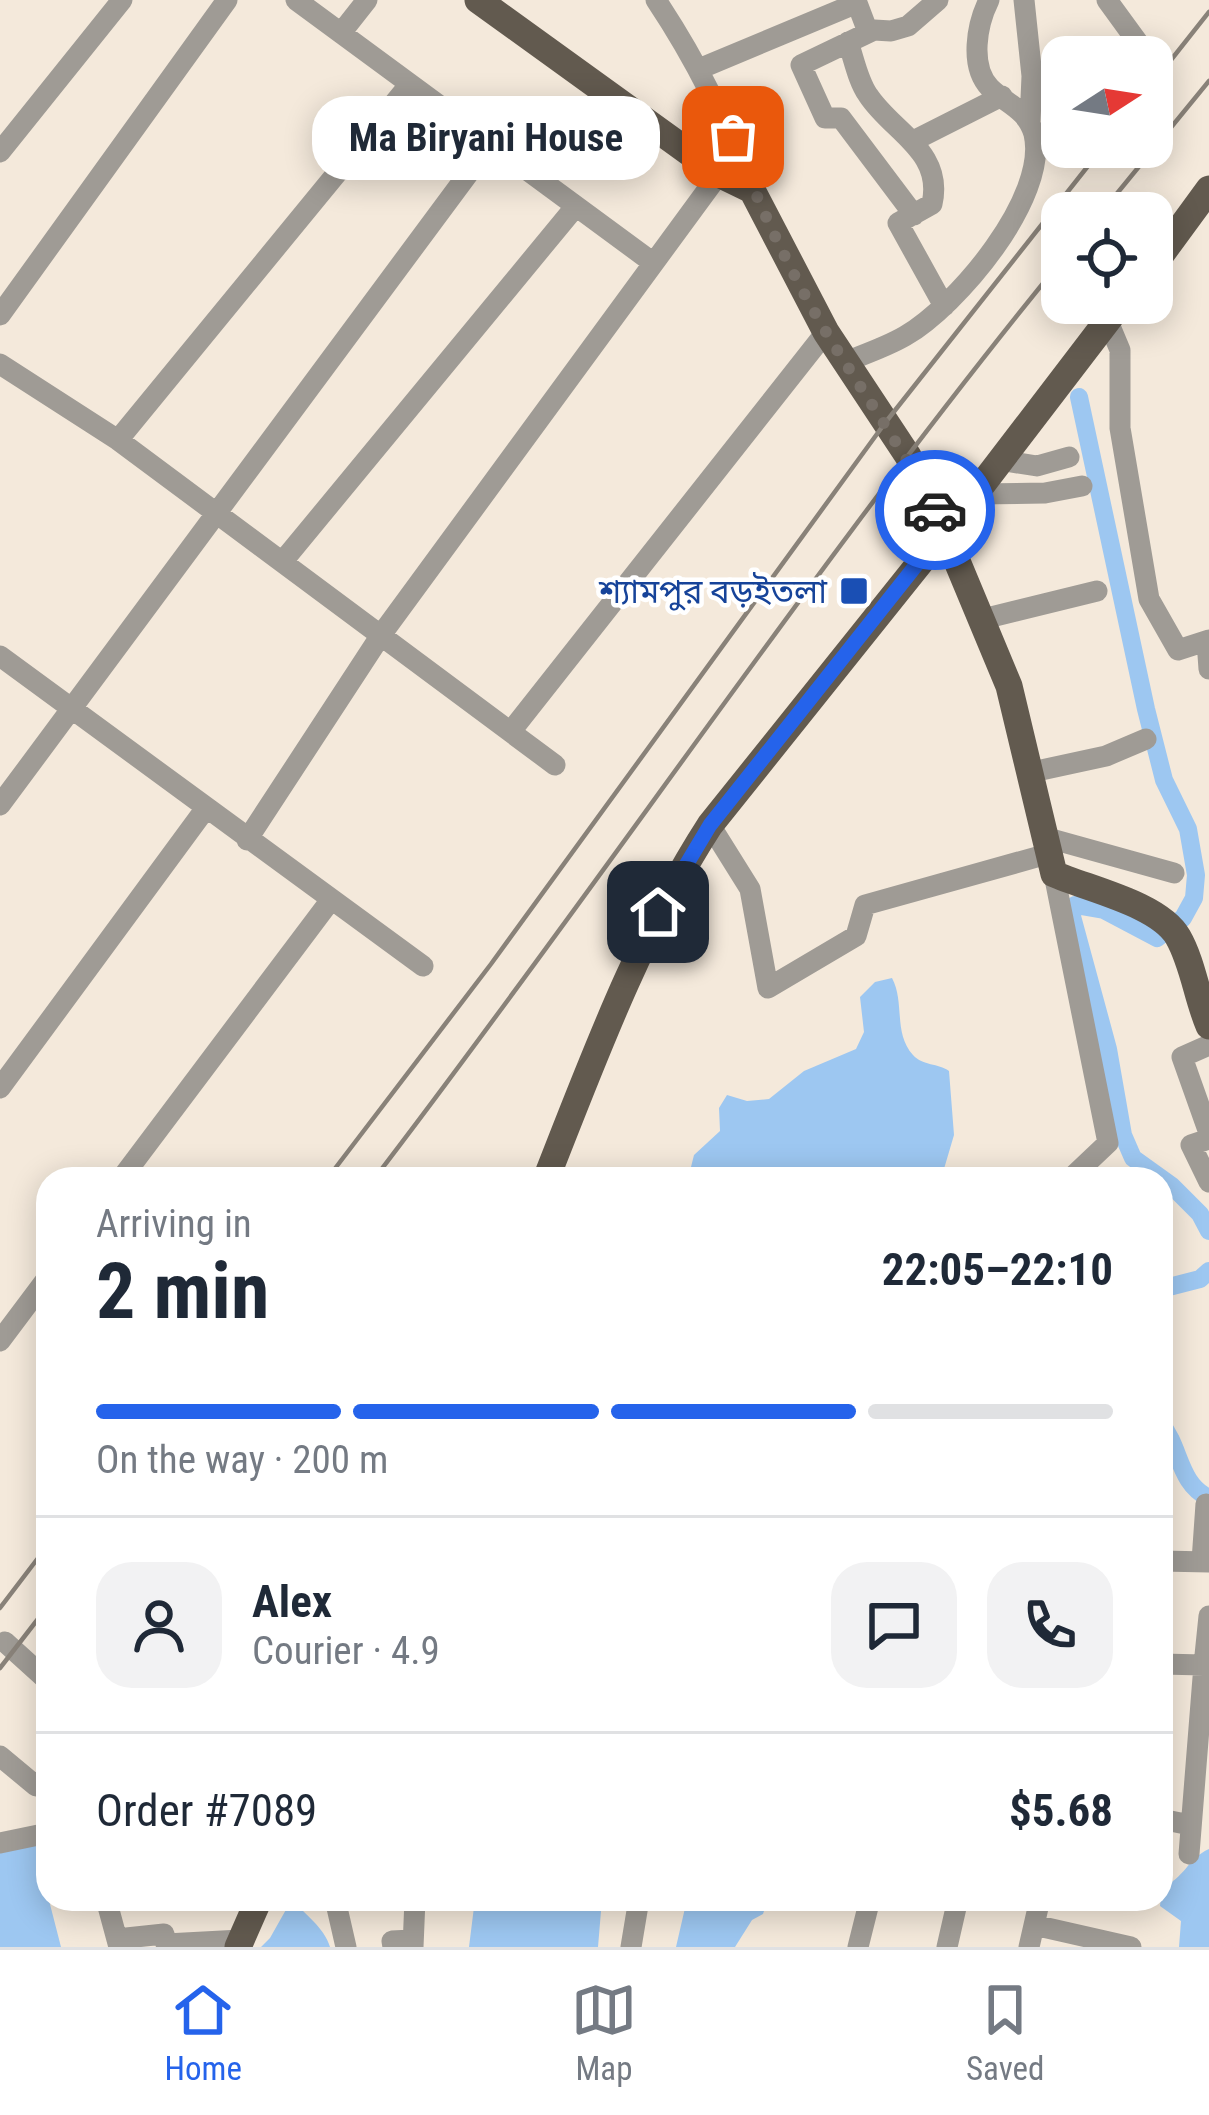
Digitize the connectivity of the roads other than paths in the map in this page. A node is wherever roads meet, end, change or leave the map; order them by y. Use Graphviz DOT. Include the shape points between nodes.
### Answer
graph roads {
  1 [pos="122,0"];
  2 [pos="227,0"];
  3 [pos="296,0"];
  4 [pos="367,0"];
  5 [pos="478,0"];
  6 [pos="637,0"];
  7 [pos="656,0"];
  8 [pos="938,0"];
  9 [pos="989,0"];
  10 [pos="1024,0"];
  11 [pos="1107,0"];
  12 [pos="674,27"];
  13 [pos="341,33"];
  14 [pos="1133,36"];
  15 [pos="858,37"];
  16 [pos="699,69"];
  17 [pos="410,84"];
  18 [pos="1003,96"];
  19 [pos="1030,122"];
  20 [pos="733,137"];
  21 [pos="913,141"];
  22 [pos="491,143"];
  23 [pos="0,152"];
  24 [pos="719,174"];
  25 [pos="1209,189"];
  26 [pos="752,190"];
  27 [pos="576,206"];
  28 [pos="914,215"];
  29 [pos="1173,238"];
  30 [pos="652,262"];
  31 [pos="944,306"];
  32 [pos="0,315"];
  33 [pos="1104,324"];
  34 [pos="1116,324"];
  35 [pos="826,332"];
  36 [pos="845,362"];
  37 [pos="0,364"];
  38 [pos="118,440"];
  39 [pos="1069,458"];
  40 [pos="999,460"];
  41 [pos="1082,486"];
  42 [pos="975,494"];
  43 [pos="216,512"];
  44 [pos="944,530"];
  45 [pos="283,561"];
  46 [pos="1096,591"];
  47 [pos="982,619"];
  48 [pos="381,634"];
  49 [pos="1208,640"];
  50 [pos="0,656"];
  51 [pos="1209,669"];
  52 [pos="70,708"];
  53 [pos="512,730"];
  54 [pos="1146,739"];
  55 [pos="555,765"];
  56 [pos="1032,772"];
  57 [pos="0,805"];
  58 [pos="206,808"];
  59 [pos="710,825"];
  60 [pos="247,839"];
  61 [pos="1051,855"];
  62 [pos="1174,873"];
  63 [pos="330,901"];
  64 [pos="423,966"];
  65 [pos="1200,978"];
  66 [pos="1209,1026"];
  67 [pos="1209,1045"];
  68 [pos="0,1088"];
  69 [pos="1209,1136"];
  70 [pos="131,1167"];
  71 [pos="551,1167"];
  72 [pos="1083,1167"];
  73 [pos="1209,1182"];
  74 [pos="36,1293"];
  75 [pos="0,1341"];
  76 [pos="1206,1504"];
  77 [pos="1173,1561"];
  78 [pos="1206,1562"];
  79 [pos="1209,1616"];
  80 [pos="5,1642"];
  81 [pos="1173,1664"];
  82 [pos="1206,1665"];
  83 [pos="36,1670"];
  84 [pos="0,1756"];
  85 [pos="36,1786"];
  86 [pos="1173,1821"];
  87 [pos="1190,1825"];
  88 [pos="36,1836"];
  89 [pos="0,1843"];
  90 [pos="1189,1854"];
  91 [pos="109,1911"];
  92 [pos="254,1911"];
  93 [pos="338,1911"];
  94 [pos="413,1911"];
  95 [pos="638,1911"];
  96 [pos="867,1911"];
  97 [pos="955,1911"];
  98 [pos="1031,1936"];
  99 [pos="118,1943"];
  100 [pos="239,1943"];
  101 [pos="166,1945"];
  102 [pos="406,1945"];
  103 [pos="346,1947"];
  104 [pos="631,1947"];
  105 [pos="858,1947"];
  106 [pos="947,1947"];
  107 [pos="1132,1947"];
  1 -- 23 [label="street"];
  2 -- 32 [label="street"];
  3 -- 13 [label="street"];
  4 -- 13 [label="street"];
  5 -- 24 [label="main road"];
  6 -- 12 [label="street"];
  7 -- 12 [label="street"];
  8 -- 15 [label="street" via="908,26"];
  9 -- 18 [label="street" via="977,63 988,87"];
  10 -- 19 [label="street"];
  11 -- 14 [label="street"];
  12 -- 16 [label="street"];
  13 -- 17 [label="street"];
  15 -- 16 [label="street" via="857,3"];
  15 -- 21 [label="street" via="868,95"];
  15 -- 28 [label="street" via="801,65 825,118 842,118"];
  16 -- 20 [label="street"];
  17 -- 22 [label="street"];
  17 -- 38 [label="street"];
  18 -- 19 [label="street"];
  18 -- 21 [label="street"];
  19 -- 31 [label="street" via="1036,140 1029,188 979,270"];
  20 -- 24 [label="street"];
  20 -- 26 [label="street"];
  21 -- 28 [label="street" via="936,188 932,204"];
  22 -- 27 [label="street"];
  22 -- 43 [label="street"];
  24 -- 26 [label="main road"];
  24 -- 30 [label="street"];
  25 -- 29 [label="main road"];
  26 -- 35 [label="main road"];
  27 -- 30 [label="street"];
  27 -- 45 [label="street"];
  28 -- 31 [label="street" via="898,223"];
  30 -- 48 [label="street"];
  31 -- 36 [label="street" via="907,335"];
  33 -- 40 [label="main road"];
  34 -- 49 [label="street" via="1120,428 1149,599 1178,650"];
  35 -- 36 [label="main road"];
  35 -- 53 [label="street"];
  36 -- 44 [label="main road" via="908,456"];
  37 -- 38 [label="street"];
  38 -- 43 [label="street"];
  39 -- 40 [label="street" via="1037,466"];
  40 -- 42 [label="main road"];
  41 -- 42 [label="street"];
  42 -- 44 [label="main road"];
  43 -- 45 [label="street"];
  43 -- 52 [label="street"];
  44 -- 47 [label="main road"];
  44 -- 59 [label="main road"];
  45 -- 48 [label="street"];
  46 -- 47 [label="street"];
  47 -- 56 [label="main road"];
  48 -- 53 [label="street"];
  48 -- 60 [label="street"];
  49 -- 51 [label="street"];
  50 -- 52 [label="street"];
  52 -- 57 [label="street"];
  52 -- 58 [label="street"];
  53 -- 55 [label="street"];
  54 -- 56 [label="street"];
  56 -- 61 [label="main road"];
  58 -- 60 [label="street"];
  58 -- 68 [label="street"];
  59 -- 61 [label="street" via="750,889 768,988 856,936 865,905"];
  59 -- 71 [label="main road" via="638,949"];
  60 -- 63 [label="street"];
  61 -- 62 [label="street"];
  61 -- 65 [label="main road" via="1171,929"];
  61 -- 72 [label="street" via="1108,1143"];
  63 -- 64 [label="street"];
  63 -- 70 [label="street"];
  65 -- 66 [label="main road"];
  67 -- 69 [label="street" via="1182,1057"];
  69 -- 73 [label="street" via="1191,1145"];
  74 -- 75 [label="street"];
  76 -- 78 [label="street"];
  77 -- 78 [label="street"];
  79 -- 82 [label="street"];
  80 -- 83 [label="street"];
  81 -- 82 [label="street"];
  82 -- 87 [label="street"];
  84 -- 85 [label="street"];
  86 -- 87 [label="street"];
  87 -- 90 [label="street"];
  88 -- 89 [label="street"];
  91 -- 99 [label="street"];
  92 -- 100 [label="main road"];
  93 -- 103 [label="street"];
  94 -- 102 [label="street"];
  95 -- 104 [label="street"];
  96 -- 105 [label="street"];
  97 -- 106 [label="street"];
  98 -- 107 [label="street"];
  99 -- 101 [label="street" via="164,1934"];
  100 -- 101 [label="street"];
}
